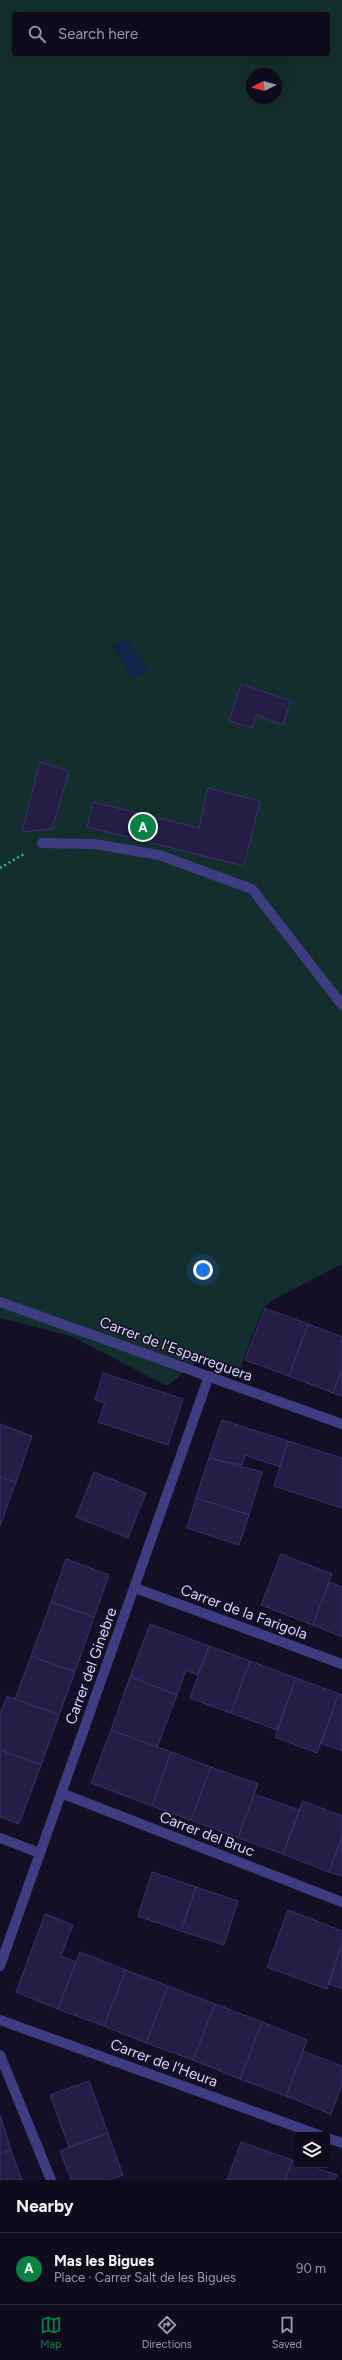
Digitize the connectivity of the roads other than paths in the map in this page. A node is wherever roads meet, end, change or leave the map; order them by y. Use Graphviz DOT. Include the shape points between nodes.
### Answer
graph roads {
  1 [pos="42,843"];
  2 [pos="342,1005"];
  3 [pos="0,1302"];
  4 [pos="209,1376"];
  5 [pos="342,1424"];
  6 [pos="135,1588"];
  7 [pos="342,1664"];
  8 [pos="61,1793"];
  9 [pos="0,1838"];
  10 [pos="40,1854"];
  11 [pos="342,1902"];
  12 [pos="0,1966"];
  13 [pos="0,2020"];
  14 [pos="0,2055"];
  15 [pos="310,2132"];
  16 [pos="330,2139"];
  17 [pos="342,2144"];
  18 [pos="51,2180"];
  1 -- 2 [label="street" via="94,844 160,855 252,889"];
  3 -- 4 [label="street, Carrer de l'Esparreguera"];
  4 -- 5 [label="street, Carrer de l'Esparreguera"];
  4 -- 6 [label="street, Carrer del Ginebre"];
  6 -- 7 [label="street, Carrer de la Farigola"];
  6 -- 8 [label="street, Carrer del Ginebre"];
  8 -- 10 [label="street, Carrer del Ginebre"];
  8 -- 11 [label="street, Carrer del Bruc"];
  9 -- 10 [label="street"];
  10 -- 12 [label="street, Carrer del Ginebre"];
  13 -- 15 [label="street, Carrer de l'Heura"];
  14 -- 18 [label="street"];
  16 -- 17 [label="street"];
}
